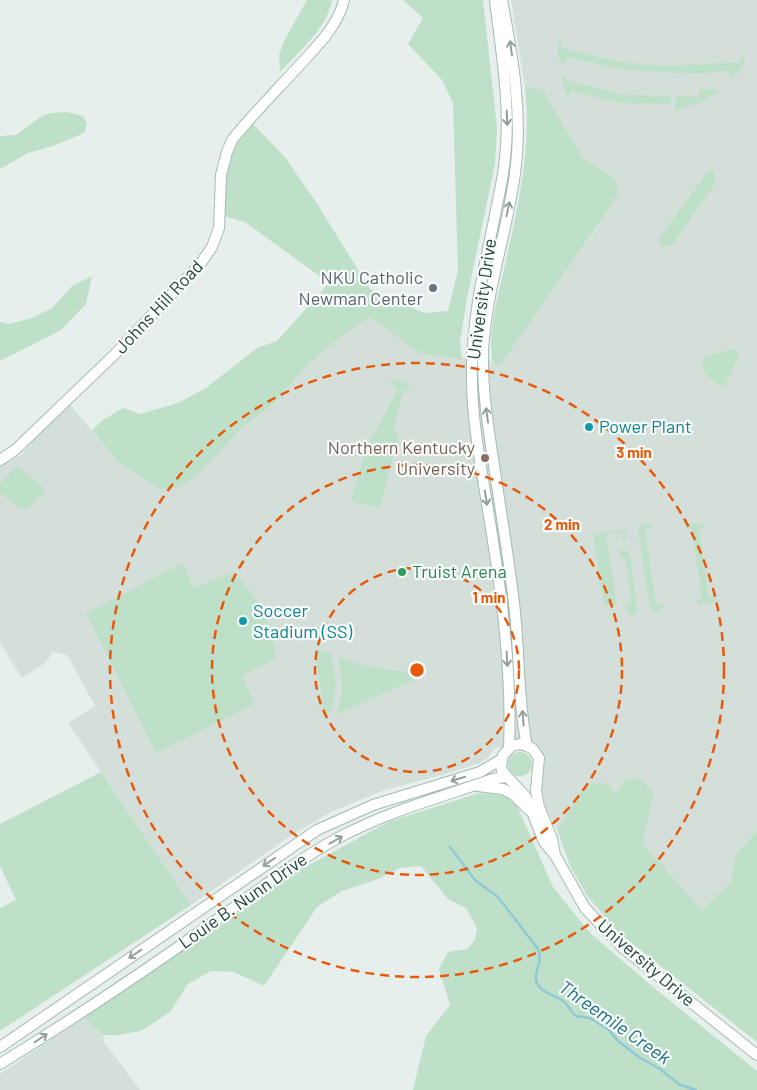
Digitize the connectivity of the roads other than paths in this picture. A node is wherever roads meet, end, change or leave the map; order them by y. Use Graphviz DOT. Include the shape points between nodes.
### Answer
graph roads {
  1 [pos="344,0"];
  2 [pos="495,0"];
  3 [pos="502,0"];
  4 [pos="0,460"];
  5 [pos="527,746"];
  6 [pos="509,748"];
  7 [pos="502,759"];
  8 [pos="536,775"];
  9 [pos="509,779"];
  10 [pos="475,785"];
  11 [pos="533,814"];
  12 [pos="555,855"];
  13 [pos="0,1046"];
  14 [pos="757,1055"];
  15 [pos="0,1064"];
  1 -- 4 [label="street, Johns Hill Road" via="342,12 315,49 232,140 220,175 219,228 201,263 101,368 15,450"];
  2 -- 6 [label="street, University Drive, one-way" via="507,137 503,180 478,302 472,380 504,619"];
  5 -- 3 [label="street, University Drive, one-way" via="517,620 483,378 488,312 518,140 517,95"];
  5 -- 6 [label="street"];
  5 -- 8 [label="street, University Drive" via="539,758"];
  6 -- 7 [label="street"];
  7 -- 9 [label="street, University Drive" via="501,768"];
  7 -- 13 [label="street, Louie B. Nunn Drive, one-way" via="480,772 373,805 317,830"];
  8 -- 9 [label="street" via="525,782"];
  8 -- 12 [label="street, University Drive" via="539,807"];
  9 -- 10 [label="street, Louie B. Nunn Drive" via="494,779"];
  9 -- 11 [label="street, University Drive" via="526,797"];
  10 -- 11 [label="street" via="503,789"];
  15 -- 10 [label="street, Louie B. Nunn Drive, one-way" via="101,999 314,852 372,823"];
  11 -- 12 [label="street, University Drive" via="544,842"];
  12 -- 14 [label="street, University Drive" via="584,908 603,929 649,970"];
}
